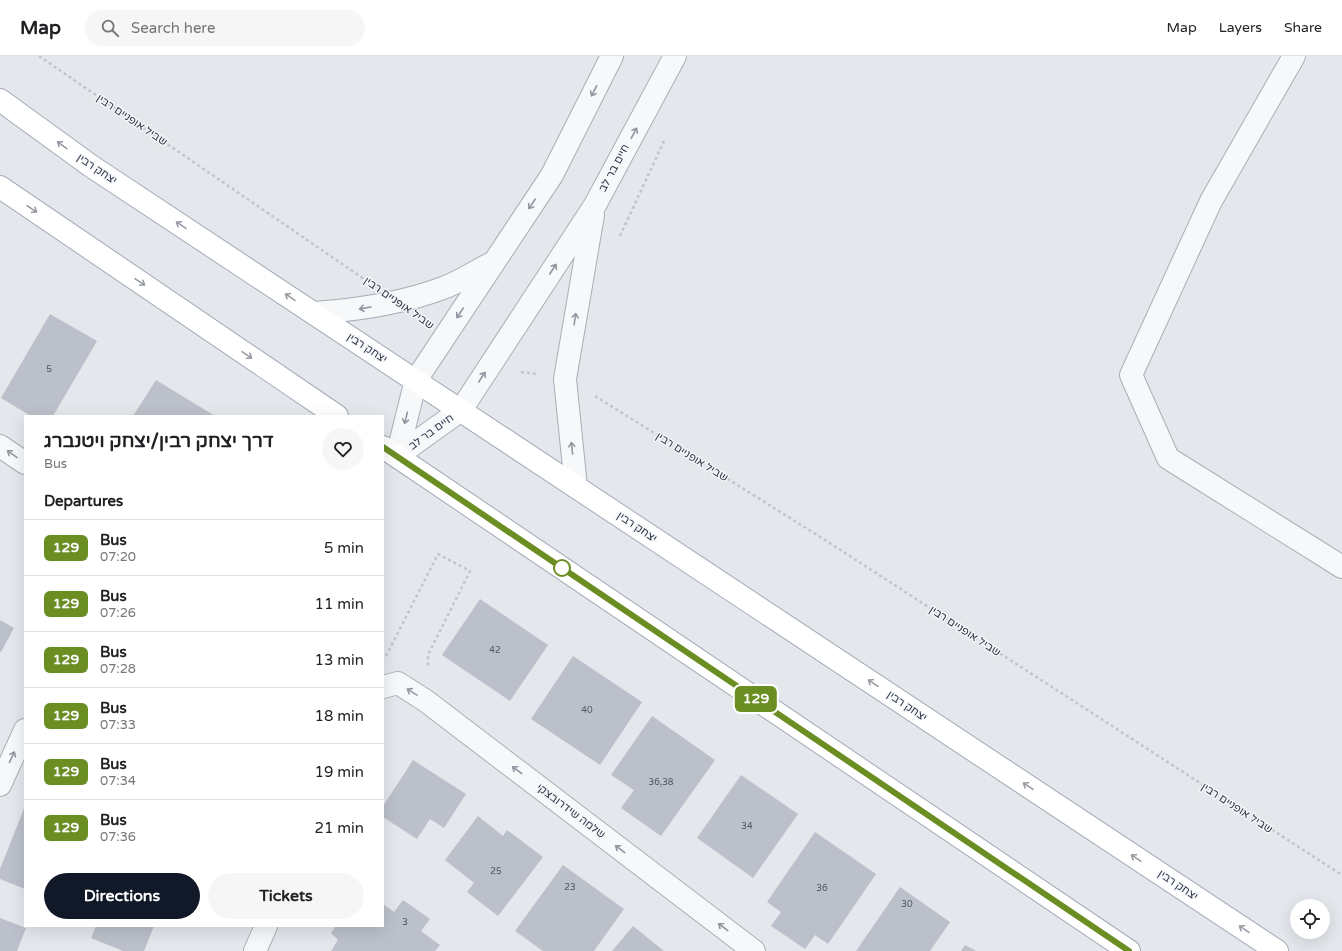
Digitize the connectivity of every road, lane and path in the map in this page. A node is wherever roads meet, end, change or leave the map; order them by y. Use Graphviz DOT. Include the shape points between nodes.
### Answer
graph roads {
  1 [pos="39,56"];
  2 [pos="612,56"];
  3 [pos="675,56"];
  4 [pos="1294,56"];
  5 [pos="0,100"];
  6 [pos="666,139"];
  7 [pos="0,188"];
  8 [pos="594,205"];
  9 [pos="617,242"];
  10 [pos="494,262"];
  11 [pos="397,302"];
  12 [pos="313,313"];
  13 [pos="489,366"];
  14 [pos="565,379"];
  15 [pos="416,380"];
  16 [pos="461,410"];
  17 [pos="336,415"];
  18 [pos="0,446"];
  19 [pos="390,452"];
  20 [pos="24,462"];
  21 [pos="576,487"];
  22 [pos="1342,567"];
  23 [pos="384,660"];
  24 [pos="384,687"];
  25 [pos="426,701"];
  26 [pos="24,732"];
  27 [pos="0,784"];
  28 [pos="1342,875"];
  29 [pos="266,927"];
  30 [pos="255,951"];
  31 [pos="754,951"];
  32 [pos="1129,951"];
  33 [pos="1277,951"];
  1 -- 11 [label="path, שביל אופניים רבין"];
  2 -- 10 [label="street, חיים בר לב, one-way" via="552,174"];
  8 -- 3 [label="street, חיים בר לב, one-way"];
  4 -- 22 [label="street" via="1211,200 1130,375 1168,458"];
  12 -- 5 [label="main road, יצחק רבין, one-way" via="91,166"];
  6 -- 9 [label="path"];
  7 -- 17 [label="main road, one-way"];
  13 -- 8 [label="street, חיים בר לב, one-way"];
  14 -- 8 [label="street, one-way"];
  10 -- 11 [label="street" via="444,288"];
  10 -- 15 [label="street, חיים בר לב, one-way"];
  11 -- 12 [label="street, one-way" via="346,311"];
  12 -- 15 [label="main road, יצחק רבין"];
  13 -- 14 [label="path, שביל אופניים רבין"];
  16 -- 13 [label="street, חיים בר לב, one-way"];
  21 -- 14 [label="street, one-way"];
  14 -- 28 [label="path, שביל אופניים רבין" via="822,538"];
  15 -- 16 [label="main road, יצחק רבין"];
  15 -- 19 [label="street, חיים בר לב, one-way"];
  16 -- 19 [label="street, חיים בר לב"];
  16 -- 21 [label="main road, יצחק רבין"];
  20 -- 18 [label="street, one-way"];
  19 -- 32 [label="main road"];
  33 -- 21 [label="main road, יצחק רבין, one-way"];
  23 -- 25 [label="path" via="438,554 470,571 428,655"];
  25 -- 24 [label="street, שלמה שידרובצקי, one-way" via="398,683"];
  31 -- 25 [label="street, שלמה שידרובצקי, one-way"];
  27 -- 26 [label="street, one-way"];
  29 -- 30 [label="street"];
}
